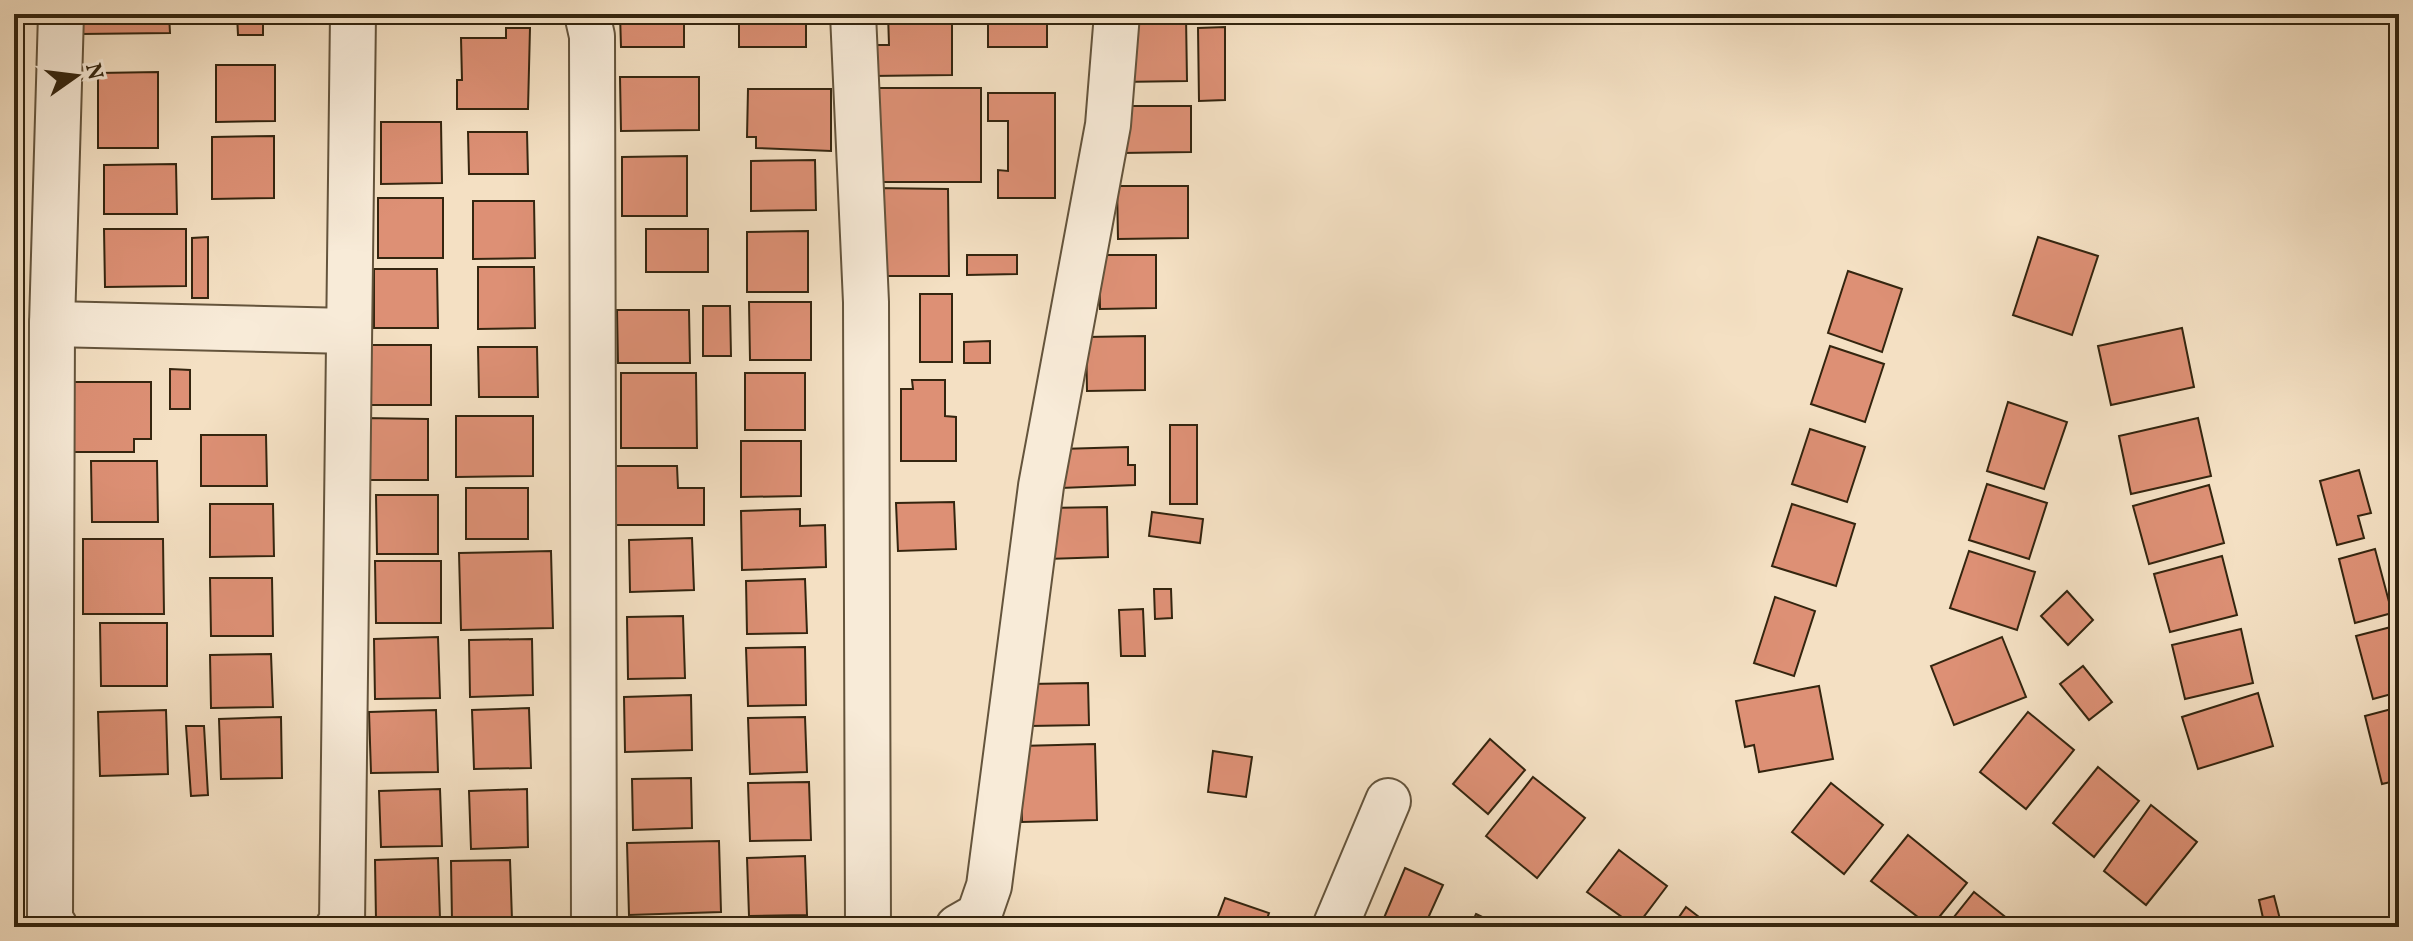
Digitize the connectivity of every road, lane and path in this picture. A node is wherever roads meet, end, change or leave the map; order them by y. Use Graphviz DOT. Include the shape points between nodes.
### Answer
graph roads {
  1 [pos="61,14"];
  2 [pos="353,14"];
  3 [pos="587,14"];
  4 [pos="853,14"];
  5 [pos="1117,14"];
  6 [pos="52,324"];
  7 [pos="349,331"];
  8 [pos="1388,801"];
  9 [pos="55,927"];
  10 [pos="338,927"];
  11 [pos="594,927"];
  12 [pos="868,927"];
  13 [pos="958,927"];
  14 [pos="1335,927"];
  1 -- 6 [label="street"];
  2 -- 7 [label="street"];
  3 -- 11 [label="street" via="592,36"];
  4 -- 12 [label="street" via="866,302"];
  5 -- 13 [label="street" via="1108,125 1041,486 989,886 979,915"];
  6 -- 7 [label="street"];
  6 -- 9 [label="street" via="50,919"];
  7 -- 10 [label="street"];
  8 -- 14 [label="street"];
}
